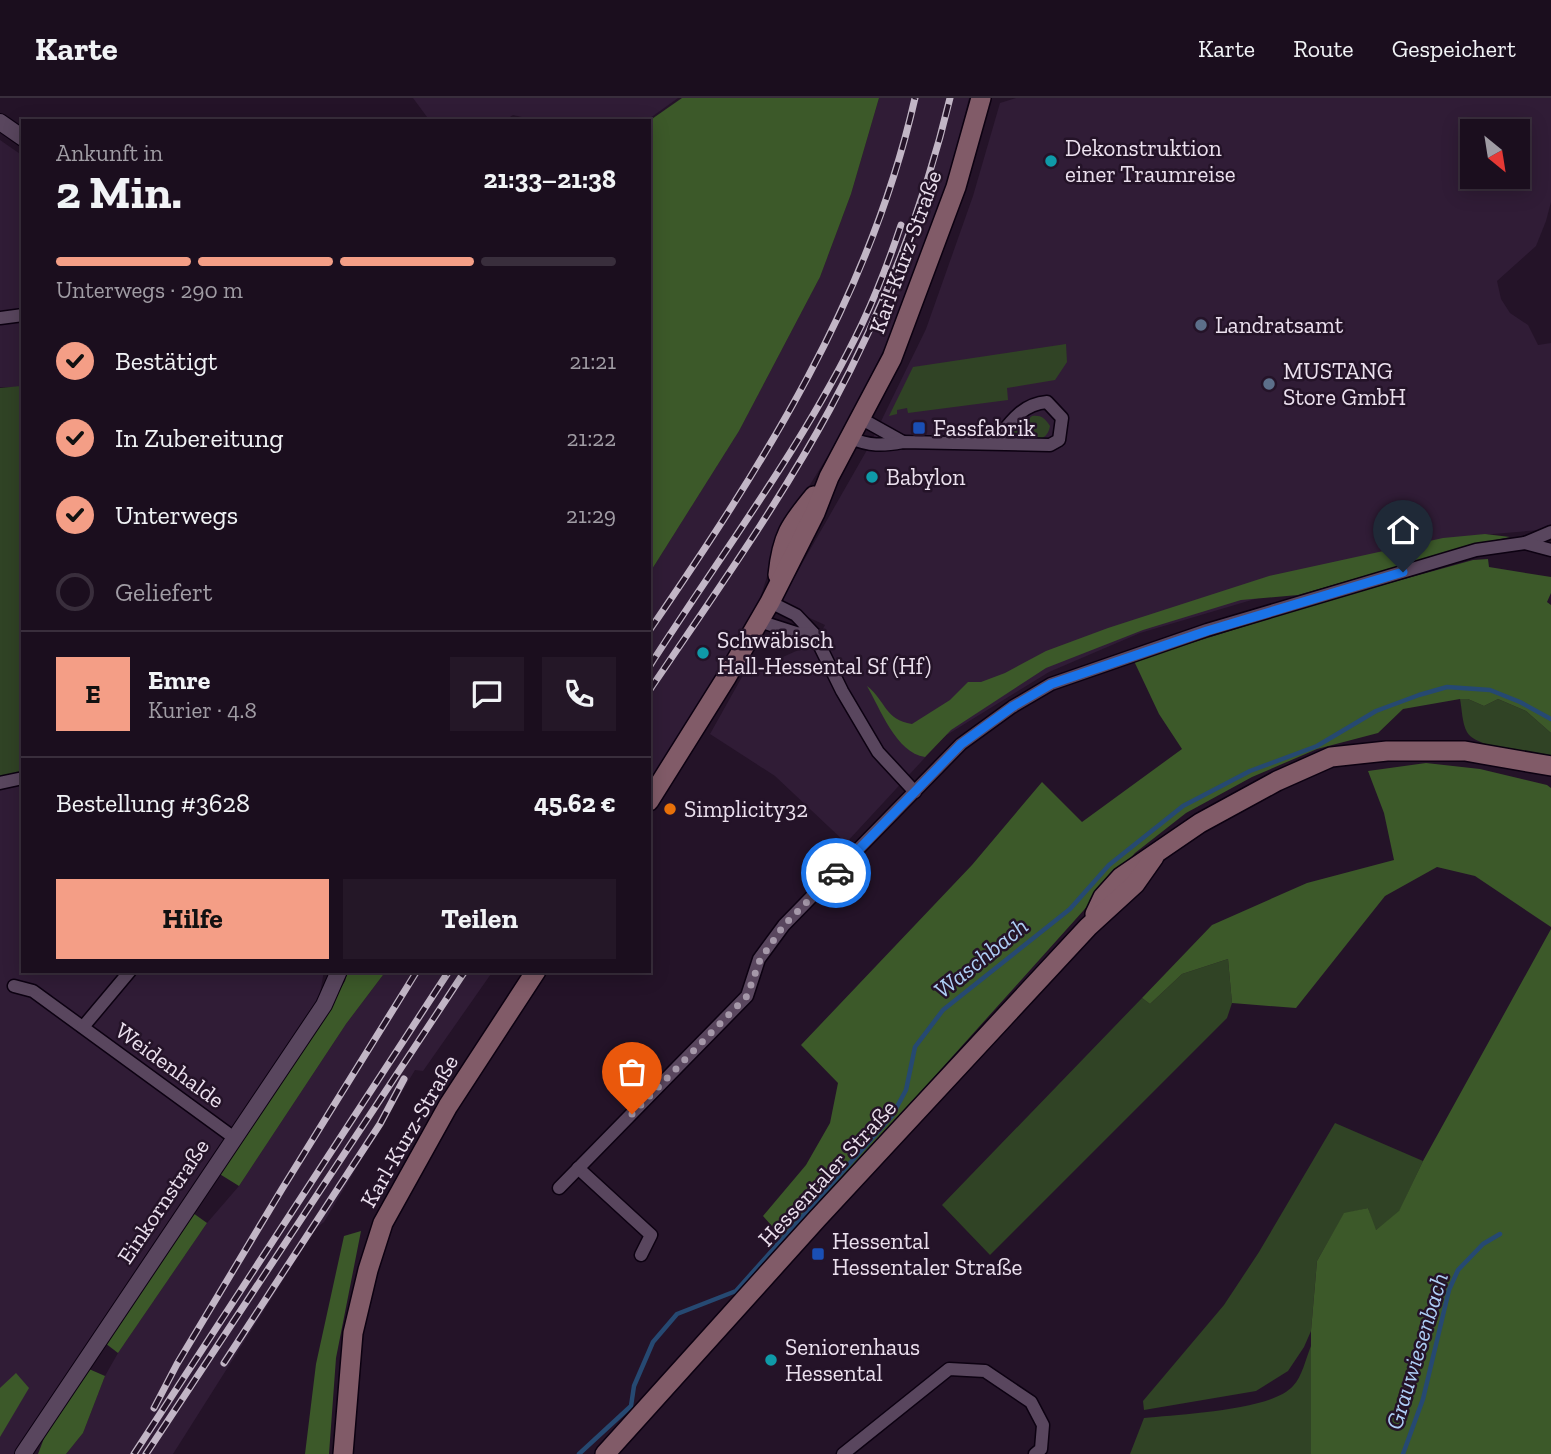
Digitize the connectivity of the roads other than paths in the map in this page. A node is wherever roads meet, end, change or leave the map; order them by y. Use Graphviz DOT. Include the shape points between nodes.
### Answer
graph roads {
  1 [pos="981,98"];
  2 [pos="0,122"];
  3 [pos="21,137"];
  4 [pos="21,315"];
  5 [pos="0,318"];
  6 [pos="860,418"];
  7 [pos="850,438"];
  8 [pos="902,442"];
  9 [pos="994,443"];
  10 [pos="1551,533"];
  11 [pos="1525,543"];
  12 [pos="1551,550"];
  13 [pos="774,594"];
  14 [pos="759,621"];
  15 [pos="814,634"];
  16 [pos="1551,766"];
  17 [pos="21,778"];
  18 [pos="0,783"];
  19 [pos="915,792"];
  20 [pos="651,799"];
  21 [pos="128,973"];
  22 [pos="338,973"];
  23 [pos="535,973"];
  24 [pos="14,986"];
  25 [pos="83,1027"];
  26 [pos="233,1137"];
  27 [pos="578,1168"];
  28 [pos="559,1188"];
  29 [pos="641,1255"];
  30 [pos="23,1454"];
  31 [pos="344,1454"];
  32 [pos="605,1454"];
  33 [pos="843,1454"];
  34 [pos="1035,1454"];
  1 -- 6 [label="main road, Karl-Kurz-Straße" via="956,187 892,358"];
  2 -- 3 [label="street"];
  4 -- 5 [label="street"];
  6 -- 7 [label="main road, Karl-Kurz-Straße"];
  6 -- 8 [label="street"];
  7 -- 8 [label="street" via="870,446"];
  7 -- 13 [label="main road, Karl-Kurz-Straße"];
  8 -- 9 [label="street"];
  9 -- 9 [label="street" via="1050,445 1059,440 1062,418 1047,402 1033,403 1018,413"];
  10 -- 11 [label="street"];
  11 -- 12 [label="street"];
  11 -- 19 [label="street" via="1476,550 1207,631 1051,684 961,744"];
  13 -- 14 [label="main road, Karl-Kurz-Straße"];
  13 -- 15 [label="street"];
  14 -- 15 [label="street"];
  14 -- 20 [label="main road, Karl-Kurz-Straße"];
  15 -- 19 [label="street" via="878,752"];
  16 -- 32 [label="main road, Hessentaler Straße" via="1465,751 1331,757 1200,823 1154,857 1135,884 1088,927"];
  17 -- 18 [label="street"];
  19 -- 27 [label="street" via="784,925 760,960 747,996"];
  21 -- 25 [label="street, Weidenhalde"];
  22 -- 26 [label="street, Einkornstraße" via="324,1005"];
  23 -- 31 [label="main road, Karl-Kurz-Straße" via="448,1106 383,1223 354,1333"];
  24 -- 25 [label="street, Weidenhalde" via="33,991"];
  25 -- 26 [label="street, Weidenhalde"];
  26 -- 30 [label="street, Einkornstraße"];
  27 -- 28 [label="street"];
  27 -- 29 [label="street" via="651,1235"];
  33 -- 34 [label="street" via="949,1369 985,1371 1031,1402 1043,1425 1041,1449"];
}
